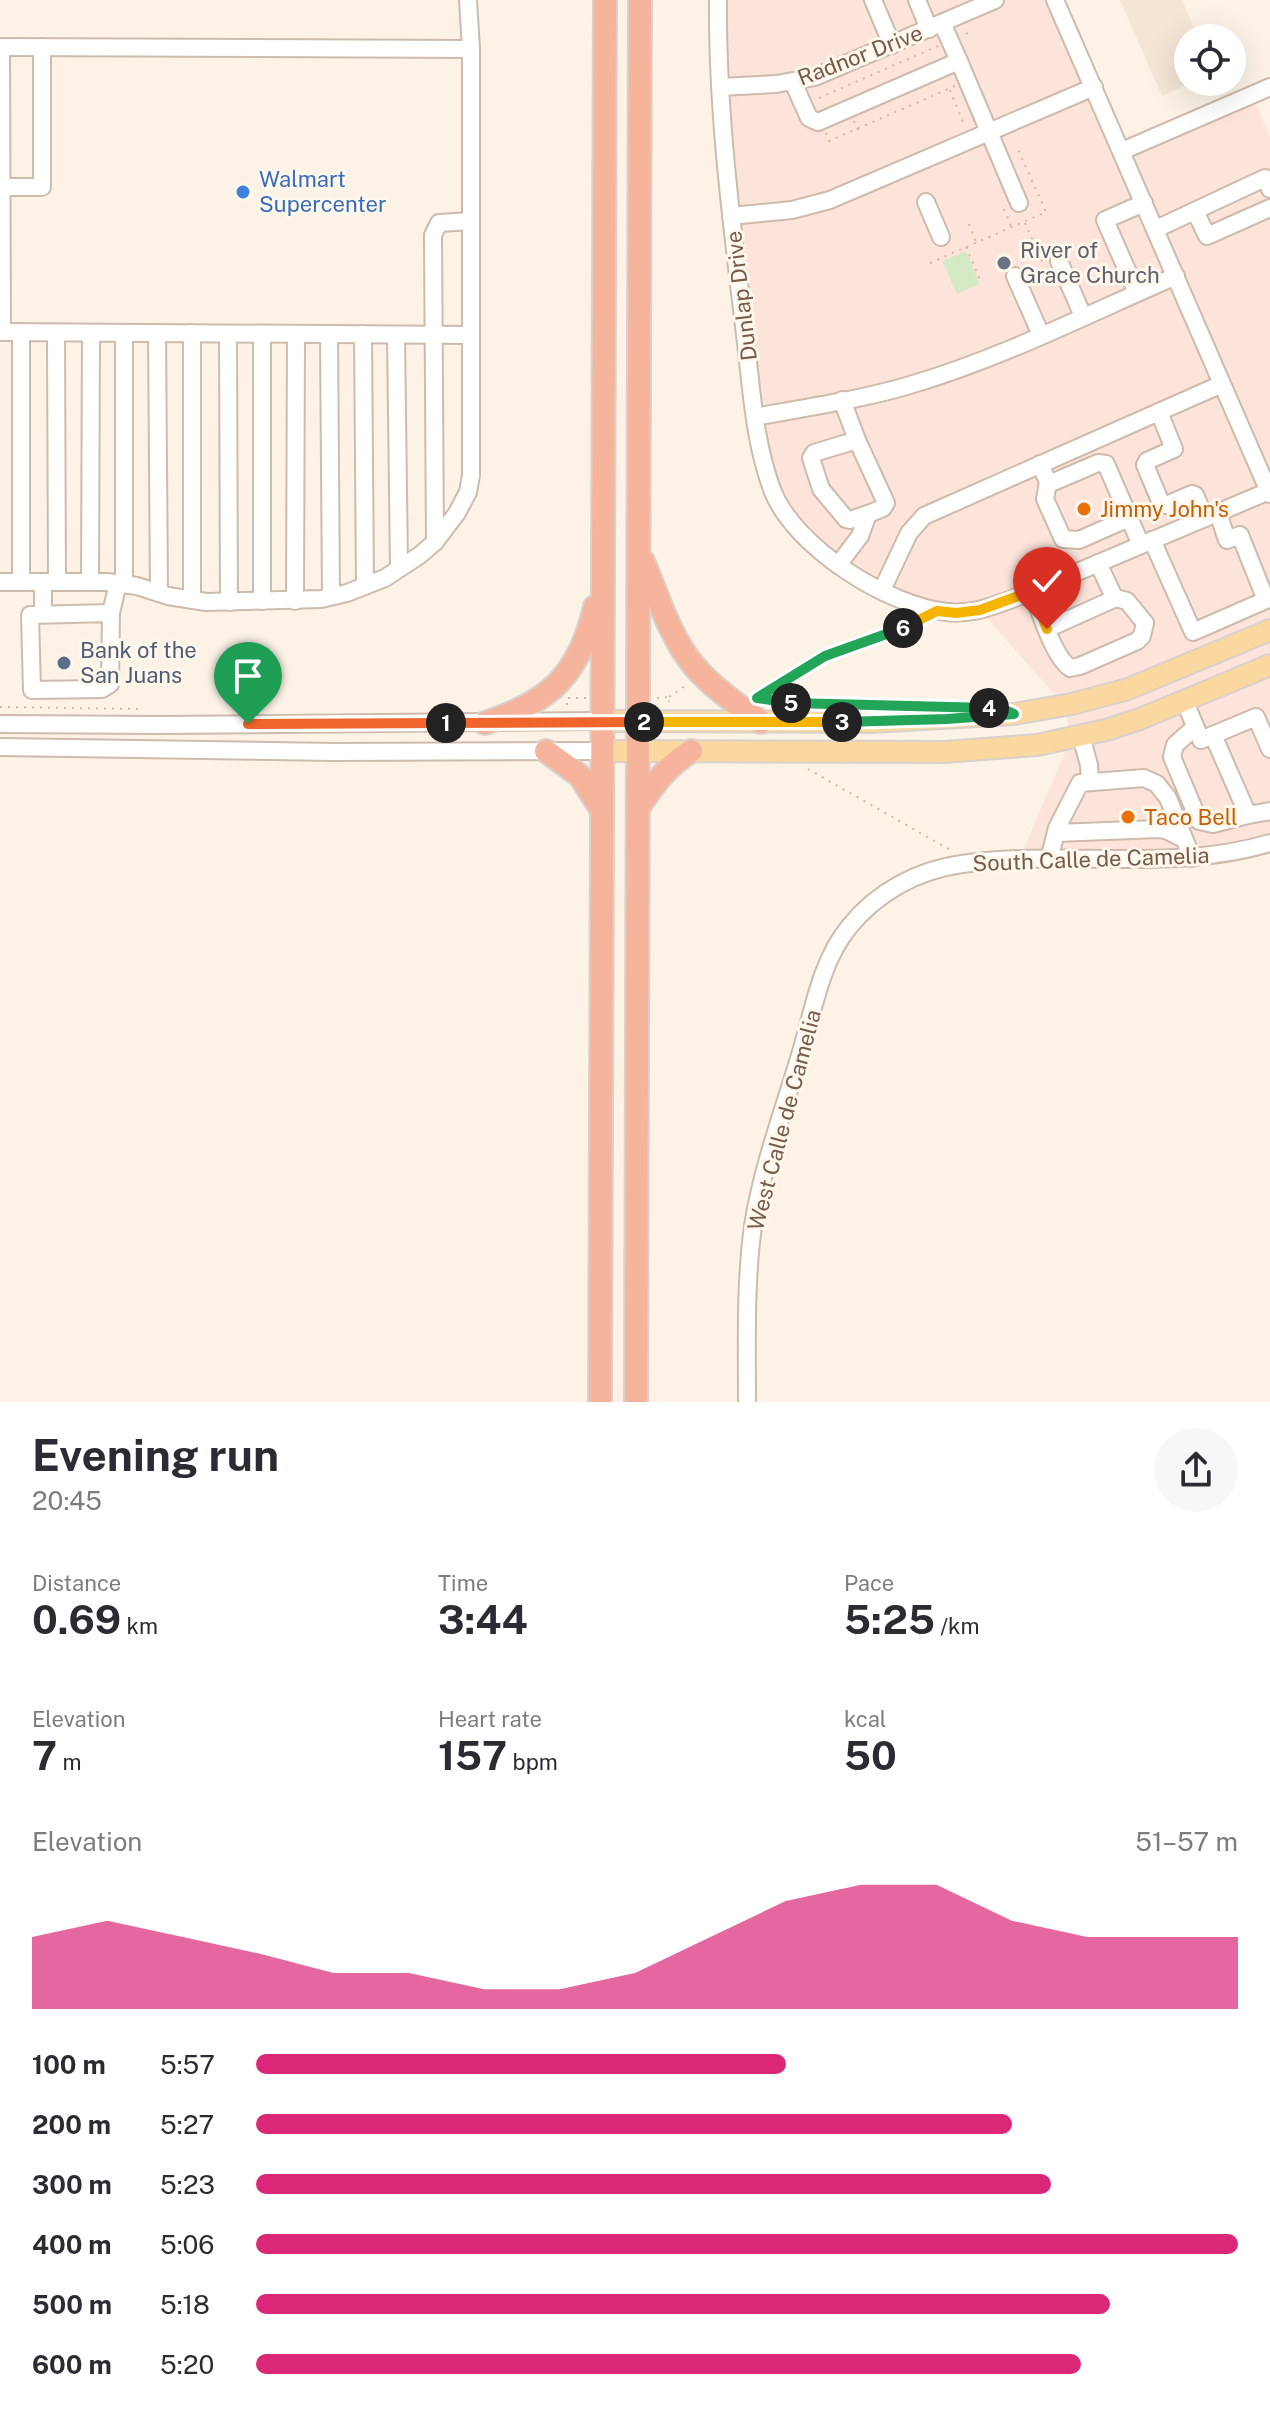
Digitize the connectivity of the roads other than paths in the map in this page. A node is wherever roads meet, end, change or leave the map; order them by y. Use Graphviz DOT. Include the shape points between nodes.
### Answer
graph roads {
  1 [pos="468,0"];
  2 [pos="605,0"];
  3 [pos="640,0"];
  4 [pos="718,0"];
  5 [pos="873,0"];
  6 [pos="917,0"];
  7 [pos="995,0"];
  8 [pos="1055,0"];
  9 [pos="935,26"];
  10 [pos="892,45"];
  11 [pos="1,47"];
  12 [pos="42,47"];
  13 [pos="471,49"];
  14 [pos="959,61"];
  15 [pos="793,82"];
  16 [pos="720,87"];
  17 [pos="1094,87"];
  18 [pos="1270,87"];
  19 [pos="989,132"];
  20 [pos="1122,151"];
  21 [pos="1,187"];
  22 [pos="1270,189"];
  23 [pos="926,202"];
  24 [pos="1144,203"];
  25 [pos="1012,206"];
  26 [pos="1270,208"];
  27 [pos="1195,211"];
  28 [pos="731,216"];
  29 [pos="471,221"];
  30 [pos="1156,229"];
  31 [pos="941,237"];
  32 [pos="1051,264"];
  33 [pos="1015,276"];
  34 [pos="1176,276"];
  35 [pos="1137,293"];
  36 [pos="1083,316"];
  37 [pos="1,332"];
  38 [pos="21,332"];
  39 [pos="56,333"];
  40 [pos="91,333"];
  41 [pos="124,333"];
  42 [pos="157,333"];
  43 [pos="192,333"];
  44 [pos="228,334"];
  45 [pos="262,334"];
  46 [pos="296,334"];
  47 [pos="329,334"];
  48 [pos="363,334"];
  49 [pos="396,335"];
  50 [pos="433,335"];
  51 [pos="471,335"];
  52 [pos="1041,335"];
  53 [pos="1222,384"];
  54 [pos="842,400"];
  55 [pos="1159,412"];
  56 [pos="755,417"];
  57 [pos="857,440"];
  58 [pos="1263,459"];
  59 [pos="1040,464"];
  60 [pos="1048,482"];
  61 [pos="1269,492"];
  62 [pos="868,514"];
  63 [pos="1211,515"];
  64 [pos="1129,518"];
  65 [pos="1079,540"];
  66 [pos="435,542"];
  67 [pos="1146,543"];
  68 [pos="639,553"];
  69 [pos="838,565"];
  70 [pos="1094,565"];
  71 [pos="399,568"];
  72 [pos="602,575"];
  73 [pos="0,582"];
  74 [pos="21,582"];
  75 [pos="50,582"];
  76 [pos="90,582"];
  77 [pos="121,584"];
  78 [pos="365,586"];
  79 [pos="882,590"];
  80 [pos="1032,591"];
  81 [pos="159,593"];
  82 [pos="331,596"];
  83 [pos="1115,599"];
  84 [pos="192,600"];
  85 [pos="262,601"];
  86 [pos="295,601"];
  87 [pos="229,602"];
  88 [pos="111,613"];
  89 [pos="37,614"];
  90 [pos="1047,629"];
  91 [pos="1270,630"];
  92 [pos="1270,665"];
  93 [pos="1185,702"];
  94 [pos="602,721"];
  95 [pos="639,722"];
  96 [pos="761,722"];
  97 [pos="485,723"];
  98 [pos="0,724"];
  99 [pos="1195,727"];
  100 [pos="1213,735"];
  101 [pos="1081,736"];
  102 [pos="0,747"];
  103 [pos="1270,749"];
  104 [pos="546,751"];
  105 [pos="602,751"];
  106 [pos="639,751"];
  107 [pos="691,751"];
  108 [pos="1090,782"];
  109 [pos="638,809"];
  110 [pos="601,810"];
  111 [pos="1270,811"];
  112 [pos="1248,815"];
  113 [pos="1056,833"];
  114 [pos="1184,839"];
  115 [pos="1270,843"];
  116 [pos="1192,858"];
  117 [pos="1049,860"];
  118 [pos="872,903"];
  119 [pos="600,1402"];
  120 [pos="636,1402"];
  121 [pos="747,1402"];
  1 -- 13 [label="street"];
  2 -- 72 [label="highway"];
  3 -- 68 [label="highway"];
  4 -- 16 [label="street, Dunlap Drive"];
  5 -- 10 [label="street"];
  6 -- 9 [label="street"];
  7 -- 9 [label="street, Radnor Drive"];
  8 -- 17 [label="street"];
  9 -- 10 [label="street, Radnor Drive"];
  9 -- 14 [label="street"];
  10 -- 15 [label="street, Radnor Drive"];
  11 -- 12 [label="street"];
  11 -- 21 [label="street"];
  12 -- 13 [label="street"];
  12 -- 21 [label="street" via="42,187"];
  13 -- 29 [label="street"];
  14 -- 15 [label="street" via="821,121 809,118"];
  14 -- 19 [label="street"];
  15 -- 16 [label="street, Radnor Drive"];
  16 -- 28 [label="street, Dunlap Drive"];
  17 -- 19 [label="street"];
  17 -- 20 [label="street"];
  18 -- 20 [label="street"];
  19 -- 25 [label="street"];
  19 -- 28 [label="street" via="830,200"];
  20 -- 24 [label="street"];
  21 -- 37 [label="street"];
  22 -- 27 [label="street" via="1265,178"];
  23 -- 31 [label="street"];
  24 -- 30 [label="street"];
  24 -- 35 [label="street" via="1105,220"];
  26 -- 27 [label="street" via="1207,236"];
  27 -- 30 [label="street"];
  28 -- 56 [label="street, Dunlap Drive"];
  29 -- 50 [label="street" via="439,223 435,228"];
  29 -- 51 [label="street"];
  30 -- 34 [label="street"];
  32 -- 36 [label="street"];
  33 -- 52 [label="street"];
  34 -- 35 [label="street"];
  34 -- 53 [label="street"];
  35 -- 36 [label="street"];
  36 -- 52 [label="street"];
  37 -- 38 [label="street"];
  38 -- 39 [label="street"];
  38 -- 74 [label="street"];
  39 -- 40 [label="street"];
  39 -- 75 [label="street"];
  40 -- 41 [label="street"];
  40 -- 76 [label="street"];
  41 -- 42 [label="street"];
  41 -- 77 [label="street"];
  42 -- 43 [label="street"];
  42 -- 81 [label="street"];
  43 -- 44 [label="street"];
  43 -- 84 [label="street"];
  44 -- 45 [label="street"];
  44 -- 87 [label="street"];
  45 -- 46 [label="street"];
  45 -- 85 [label="street"];
  46 -- 47 [label="street"];
  46 -- 86 [label="street"];
  47 -- 48 [label="street"];
  47 -- 82 [label="street"];
  48 -- 49 [label="street"];
  48 -- 78 [label="street"];
  49 -- 50 [label="street"];
  49 -- 71 [label="street"];
  50 -- 51 [label="street"];
  50 -- 66 [label="street"];
  51 -- 66 [label="street" via="471,475 457,513"];
  52 -- 54 [label="street" via="942,375"];
  53 -- 55 [label="street"];
  53 -- 58 [label="street"];
  54 -- 56 [label="street"];
  54 -- 57 [label="street"];
  55 -- 59 [label="street"];
  55 -- 63 [label="street" via="1174,449 1145,465 1161,503 1192,494"];
  56 -- 69 [label="street, Dunlap Drive" via="777,500 807,539"];
  57 -- 62 [label="street" via="886,503"];
  57 -- 62 [label="street" via="811,458 821,489 846,519"];
  58 -- 61 [label="street"];
  59 -- 60 [label="street"];
  59 -- 79 [label="street" via="920,519"];
  60 -- 64 [label="street" via="1103,462"];
  60 -- 65 [label="street" via="1045,499 1061,537"];
  61 -- 63 [label="street"];
  62 -- 69 [label="street" via="860,536"];
  63 -- 67 [label="street"];
  63 -- 67 [label="street" via="1227,540 1240,535 1266,600 1193,632"];
  64 -- 65 [label="street"];
  64 -- 67 [label="street"];
  65 -- 70 [label="street"];
  66 -- 71 [label="street"];
  67 -- 70 [label="street"];
  68 -- 95 [label="highway"];
  68 -- 96 [label="highway" via="692,664"];
  69 -- 79 [label="street, Dunlap Drive"];
  70 -- 80 [label="street"];
  70 -- 83 [label="street"];
  71 -- 78 [label="street"];
  72 -- 94 [label="highway"];
  72 -- 97 [label="highway" via="590,630 570,671 548,695"];
  73 -- 74 [label="street"];
  74 -- 75 [label="street"];
  75 -- 76 [label="street"];
  75 -- 89 [label="street"];
  76 -- 77 [label="street"];
  77 -- 81 [label="street"];
  77 -- 88 [label="street"];
  78 -- 82 [label="street"];
  79 -- 80 [label="street, Dunlap Drive" via="913,604 956,613"];
  80 -- 90 [label="street"];
  81 -- 84 [label="street"];
  82 -- 86 [label="street"];
  83 -- 90 [label="street"];
  83 -- 90 [label="street" via="1127,601 1145,623 1137,641 1070,668"];
  84 -- 87 [label="street"];
  85 -- 86 [label="street"];
  85 -- 87 [label="street"];
  88 -- 89 [label="street"];
  88 -- 89 [label="street" via="110,684 102,689 32,690"];
  91 -- 96 [label="main road" via="1147,682 1048,708 947,719"];
  92 -- 93 [label="main road"];
  93 -- 99 [label="street"];
  93 -- 101 [label="main road"];
  94 -- 95 [label="main road"];
  94 -- 97 [label="street"];
  94 -- 105 [label="highway"];
  95 -- 96 [label="main road"];
  95 -- 106 [label="highway"];
  97 -- 98 [label="street"];
  99 -- 100 [label="street" via="1201,740"];
  99 -- 112 [label="street" via="1175,745 1172,757 1199,821 1213,824"];
  100 -- 103 [label="street" via="1256,717"];
  100 -- 112 [label="street"];
  101 -- 107 [label="main road" via="944,752"];
  101 -- 108 [label="street"];
  102 -- 104 [label="street"];
  104 -- 105 [label="street"];
  104 -- 110 [label="highway" via="580,776"];
  105 -- 106 [label="main road"];
  105 -- 110 [label="highway"];
  106 -- 107 [label="main road"];
  106 -- 109 [label="highway"];
  107 -- 109 [label="highway" via="659,777"];
  108 -- 113 [label="street" via="1080,783"];
  108 -- 114 [label="street" via="1144,778 1157,784"];
  109 -- 120 [label="highway"];
  110 -- 119 [label="highway"];
  111 -- 112 [label="street"];
  113 -- 114 [label="street" via="1158,829"];
  113 -- 117 [label="street"];
  114 -- 116 [label="street"];
  115 -- 116 [label="street, South Calle de Camelia"];
  116 -- 117 [label="street, South Calle de Camelia"];
  117 -- 118 [label="street, South Calle de Camelia" via="947,866 905,881"];
  118 -- 121 [label="street, West Calle de Camelia" via="846,930 829,961 757,1207 749,1265"];
}
